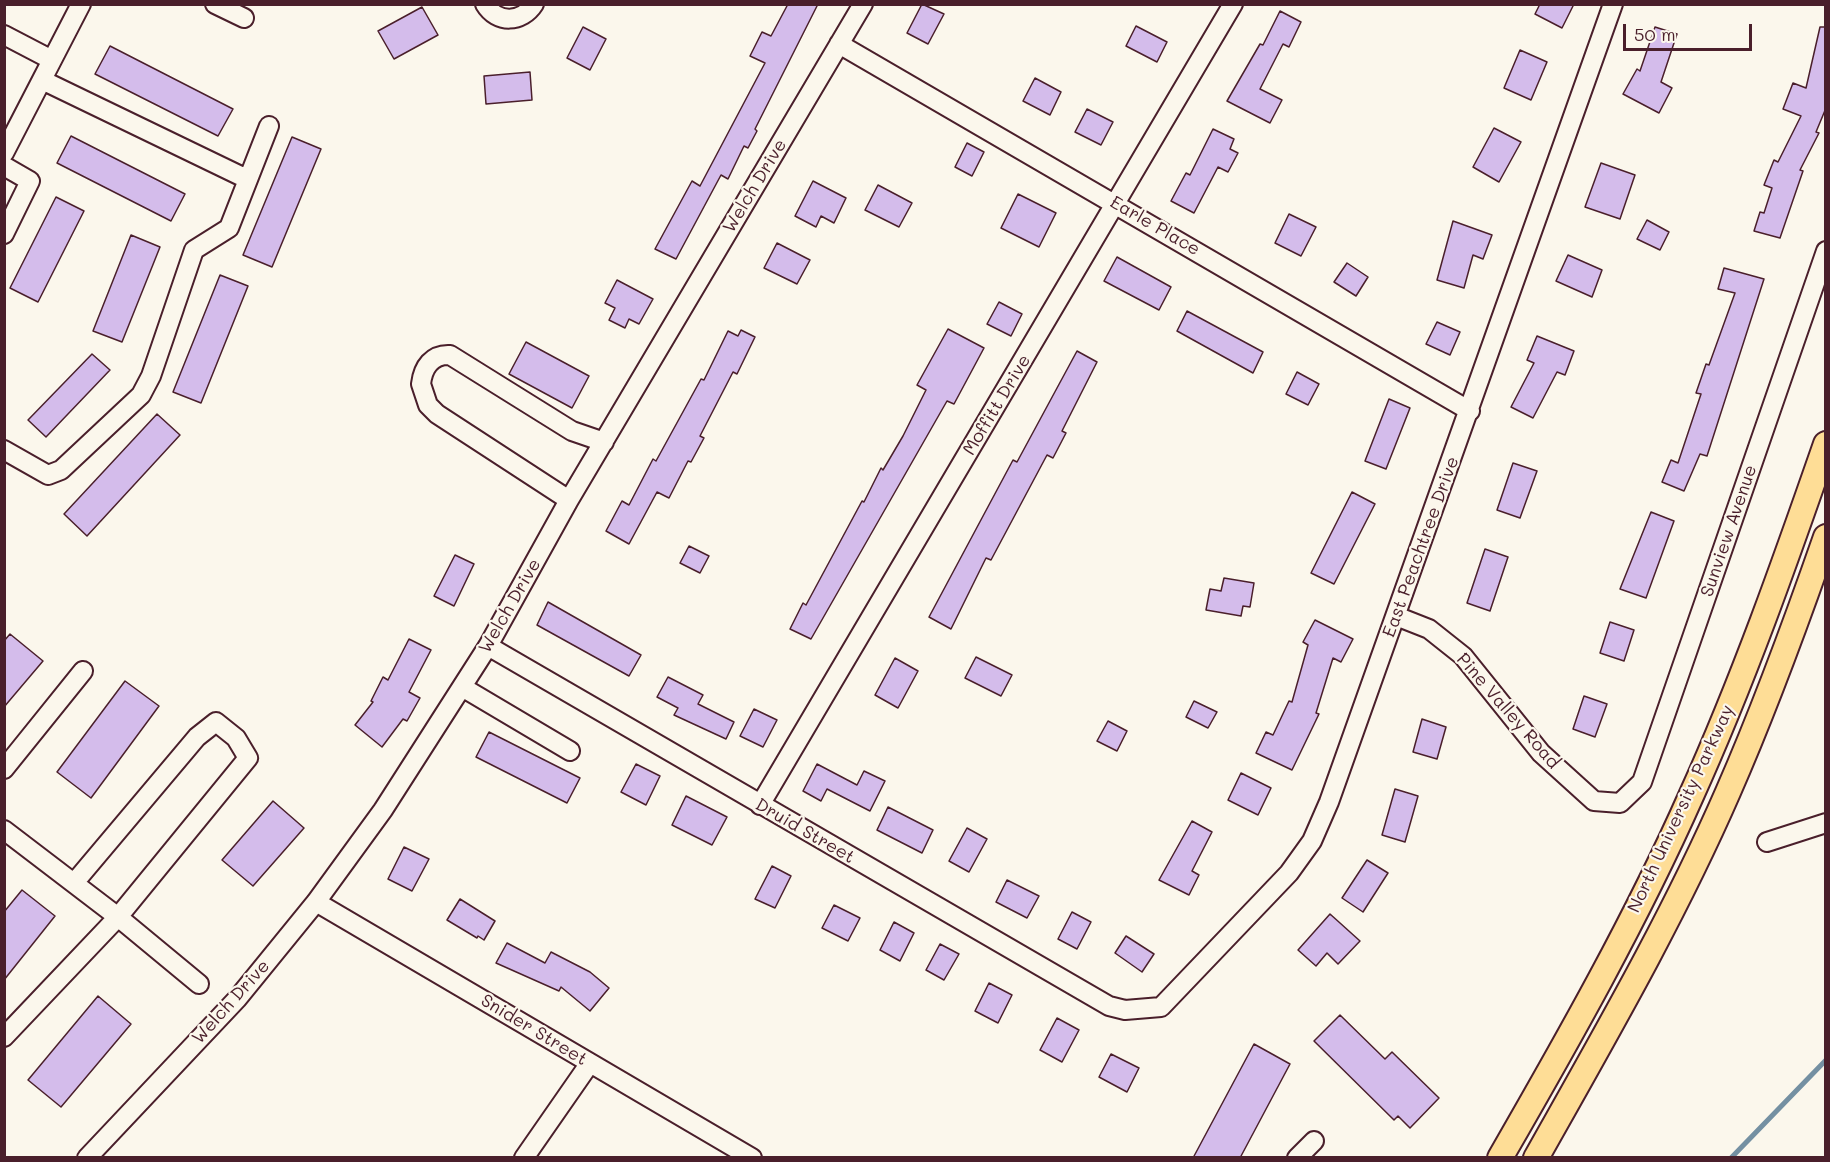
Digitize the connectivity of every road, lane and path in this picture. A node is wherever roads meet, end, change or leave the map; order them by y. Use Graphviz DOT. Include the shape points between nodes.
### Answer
graph roads {
  1 [pos="81,4"];
  2 [pos="215,4"];
  3 [pos="485,4"];
  4 [pos="534,4"];
  5 [pos="863,4"];
  6 [pos="1233,4"];
  7 [pos="1613,4"];
  8 [pos="243,18"];
  9 [pos="4,35"];
  10 [pos="839,44"];
  11 [pos="52,60"];
  12 [pos="42,80"];
  13 [pos="268,126"];
  14 [pos="4,153"];
  15 [pos="4,166"];
  16 [pos="247,179"];
  17 [pos="1116,203"];
  18 [pos="4,234"];
  19 [pos="1826,251"];
  20 [pos="1470,411"];
  21 [pos="604,442"];
  22 [pos="1826,444"];
  23 [pos="4,450"];
  24 [pos="569,500"];
  25 [pos="1826,537"];
  26 [pos="1396,616"];
  27 [pos="488,646"];
  28 [pos="83,671"];
  29 [pos="462,687"];
  30 [pos="570,751"];
  31 [pos="4,769"];
  32 [pos="1620,803"];
  33 [pos="760,805"];
  34 [pos="1826,823"];
  35 [pos="4,830"];
  36 [pos="1767,842"];
  37 [pos="74,883"];
  38 [pos="316,902"];
  39 [pos="118,917"];
  40 [pos="199,984"];
  41 [pos="1125,1010"];
  42 [pos="4,1037"];
  43 [pos="590,1063"];
  44 [pos="1314,1141"];
  45 [pos="87,1158"];
  46 [pos="524,1158"];
  47 [pos="752,1158"];
  48 [pos="1297,1158"];
  49 [pos="1500,1158"];
  50 [pos="1536,1158"];
  1 -- 11 [label="street"];
  2 -- 8 [label="street"];
  3 -- 4 [label="street" via="496,16 516,19 527,15"];
  5 -- 10 [label="street, Welch Drive"];
  6 -- 17 [label="street, Moffitt Drive"];
  7 -- 20 [label="street, East Peachtree Drive"];
  9 -- 11 [label="street"];
  10 -- 17 [label="street, Earle Place"];
  10 -- 21 [label="street, Welch Drive"];
  11 -- 12 [label="street"];
  12 -- 14 [label="street"];
  12 -- 16 [label="street"];
  13 -- 16 [label="street"];
  15 -- 18 [label="street" via="30,181"];
  16 -- 23 [label="street" via="229,228 194,250 141,395 61,470 48,475"];
  17 -- 20 [label="street, Earle Place"];
  17 -- 33 [label="street, Moffitt Drive"];
  19 -- 32 [label="street, Sunview Avenue" via="1642,782"];
  20 -- 26 [label="street, East Peachtree Drive"];
  21 -- 24 [label="street, Welch Drive"];
  21 -- 24 [label="street" via="572,431 459,359 442,355 427,365 421,384 433,411"];
  22 -- 49 [label="main road, North University Parkway" via="1743,671 1691,797 1596,986"];
  24 -- 27 [label="street, Welch Drive"];
  25 -- 50 [label="main road, North University Parkway" via="1784,657 1728,792 1634,985"];
  26 -- 32 [label="street, Pine Valley Road" via="1429,629 1463,656 1541,753 1594,801"];
  26 -- 41 [label="street, East Peachtree Drive" via="1312,841 1289,873 1161,1007"];
  27 -- 29 [label="street, Welch Drive"];
  27 -- 33 [label="street, Druid Street"];
  28 -- 31 [label="street"];
  29 -- 30 [label="street"];
  29 -- 38 [label="street, Welch Drive" via="383,810"];
  33 -- 41 [label="street, Druid Street" via="1109,1006"];
  34 -- 36 [label="street"];
  35 -- 37 [label="street"];
  37 -- 39 [label="street"];
  37 -- 39 [label="street" via="197,737 216,722 236,738 248,758"];
  38 -- 43 [label="street, Snider Street"];
  38 -- 45 [label="street, Welch Drive" via="237,999"];
  39 -- 40 [label="street"];
  39 -- 42 [label="street"];
  43 -- 46 [label="street"];
  43 -- 47 [label="street, Snider Street"];
  44 -- 48 [label="street"];
}
